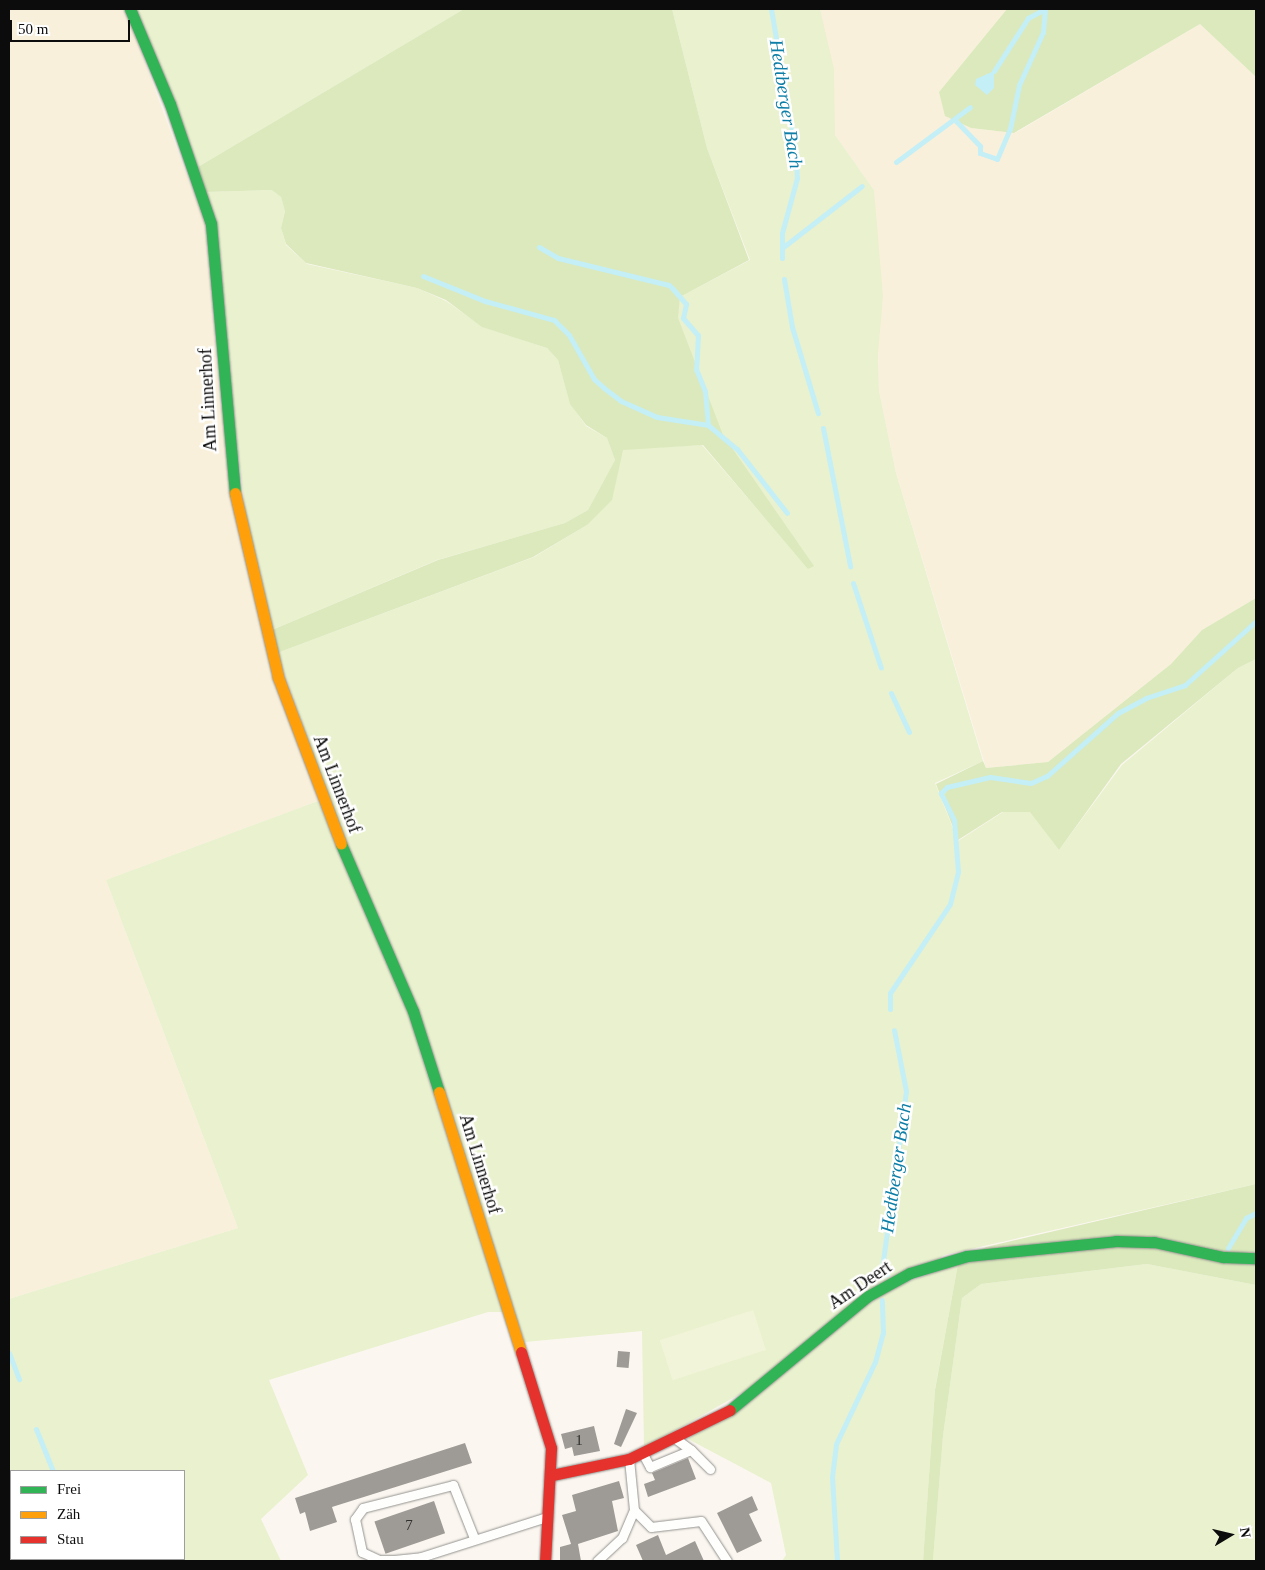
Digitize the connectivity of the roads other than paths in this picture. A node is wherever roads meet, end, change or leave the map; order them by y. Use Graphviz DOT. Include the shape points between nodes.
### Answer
graph roads {
  1 [pos="130,9"];
  2 [pos="1256,1258"];
  3 [pos="677,1440"];
  4 [pos="691,1450"];
  5 [pos="643,1453"];
  6 [pos="629,1459"];
  7 [pos="710,1469"];
  8 [pos="552,1474"];
  9 [pos="634,1510"];
  10 [pos="549,1517"];
  11 [pos="474,1538"];
  12 [pos="420,1559"];
  13 [pos="545,1561"];
  14 [pos="597,1561"];
  15 [pos="727,1561"];
  1 -- 8 [label="street, Am Linnerhof" via="170,104 211,224 231,474 254,586 278,677 343,849 413,1011 551,1448"];
  2 -- 3 [label="street, Am Deert" via="1223,1257 1154,1242 1116,1241 967,1256 910,1273 868,1296 725,1414"];
  3 -- 4 [label="lane"];
  3 -- 5 [label="street, Am Deert"];
  4 -- 5 [label="lane" via="650,1467"];
  4 -- 7 [label="lane"];
  5 -- 6 [label="street, Am Deert"];
  6 -- 8 [label="street, Am Deert"];
  6 -- 9 [label="lane"];
  8 -- 10 [label="street, Am Linnerhof"];
  9 -- 14 [label="lane" via="622,1538"];
  9 -- 15 [label="lane" via="651,1527 701,1521"];
  10 -- 11 [label="lane"];
  10 -- 13 [label="street, Am Linnerhof"];
  11 -- 12 [label="lane"];
  11 -- 12 [label="lane" via="453,1485 363,1508 354,1519 362,1552 379,1560"];
}
